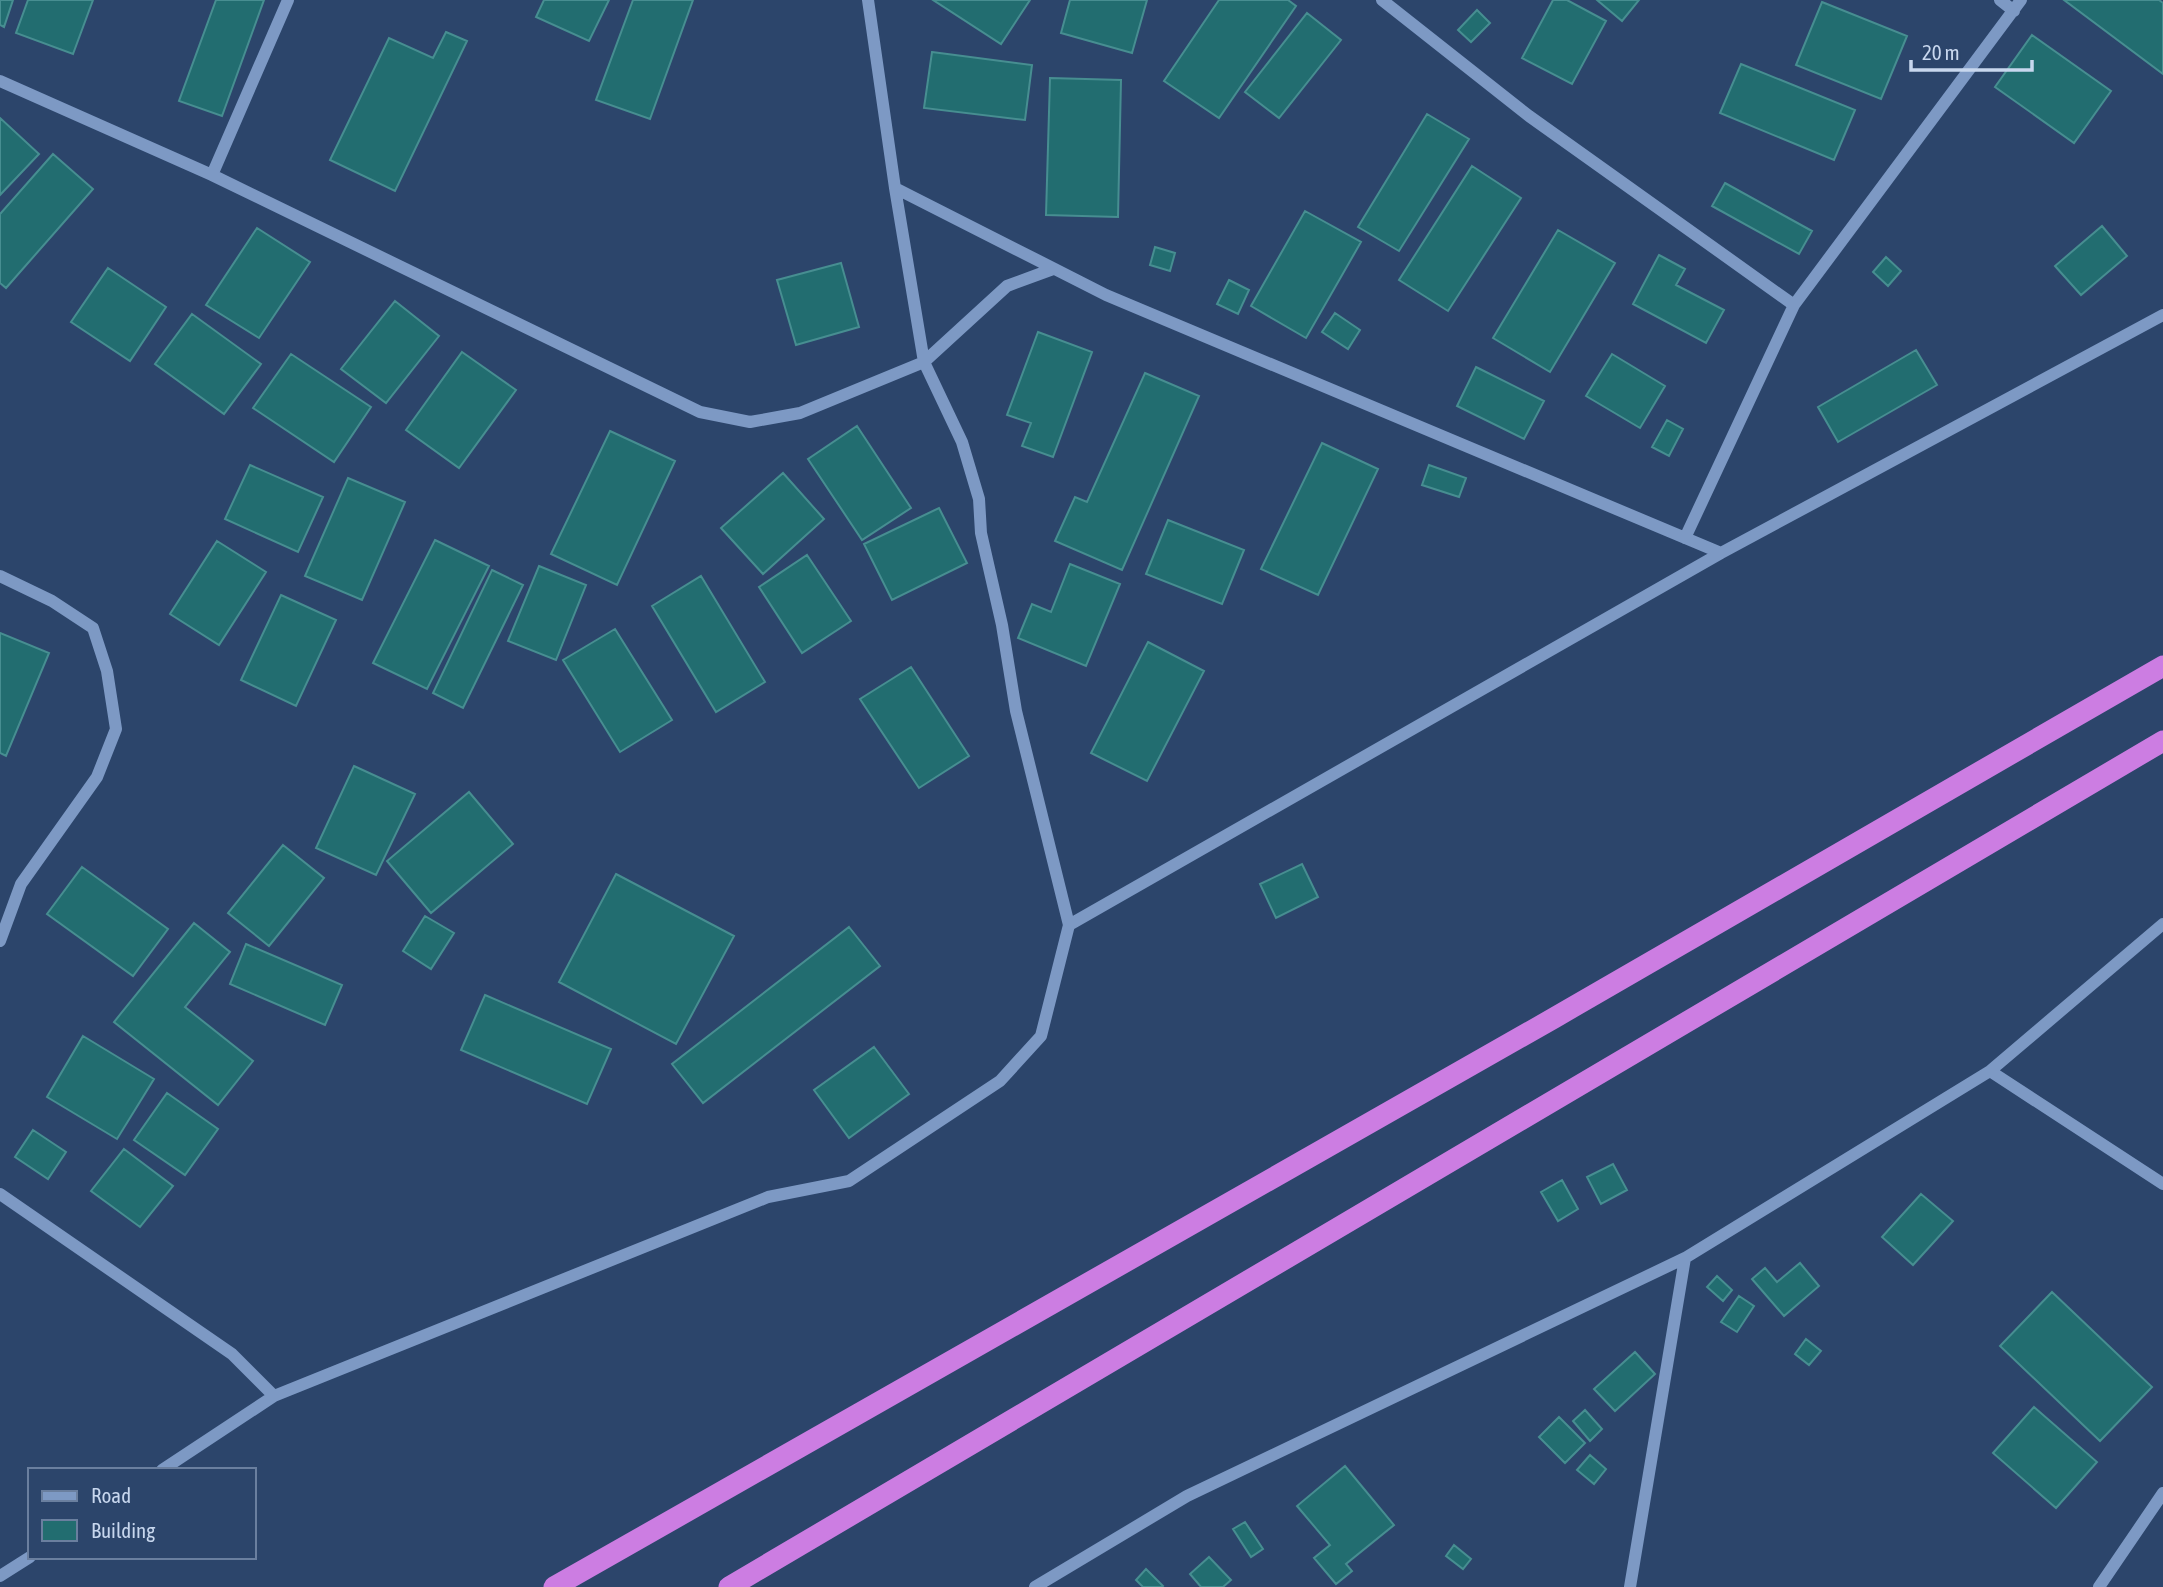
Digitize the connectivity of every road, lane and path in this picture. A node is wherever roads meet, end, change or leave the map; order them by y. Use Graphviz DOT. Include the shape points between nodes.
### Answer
graph roads {
  1 [pos="288,0"];
  2 [pos="868,0"];
  3 [pos="1382,0"];
  4 [pos="2000,0"];
  5 [pos="2017,6"];
  6 [pos="0,81"];
  7 [pos="212,175"];
  8 [pos="895,188"];
  9 [pos="1054,269"];
  10 [pos="1794,305"];
  11 [pos="2163,315"];
  12 [pos="924,362"];
  13 [pos="1685,538"];
  14 [pos="1721,553"];
  15 [pos="0,576"];
  16 [pos="2163,666"];
  17 [pos="2163,741"];
  18 [pos="2163,924"];
  19 [pos="1069,925"];
  20 [pos="0,941"];
  21 [pos="1990,1071"];
  22 [pos="2163,1184"];
  23 [pos="0,1194"];
  24 [pos="1685,1258"];
  25 [pos="274,1396"];
  26 [pos="165,1468"];
  27 [pos="2163,1493"];
  28 [pos="28,1558"];
  29 [pos="0,1576"];
  30 [pos="554,1587"];
  31 [pos="729,1587"];
  32 [pos="1035,1587"];
  33 [pos="1630,1587"];
  34 [pos="2099,1587"];
  1 -- 7 [label="street"];
  2 -- 8 [label="street"];
  3 -- 10 [label="street" via="1529,116"];
  4 -- 5 [label="street"];
  5 -- 10 [label="street"];
  6 -- 7 [label="street"];
  7 -- 12 [label="street" via="701,412 750,422 800,413"];
  8 -- 9 [label="street"];
  8 -- 12 [label="street"];
  9 -- 12 [label="street" via="1007,286"];
  9 -- 13 [label="street" via="1106,295"];
  10 -- 13 [label="street"];
  11 -- 14 [label="street"];
  12 -- 19 [label="street" via="962,442 979,499 981,533 1016,711"];
  13 -- 14 [label="street"];
  14 -- 19 [label="street"];
  15 -- 20 [label="street" via="52,601 93,628 107,671 116,730 97,777 21,884"];
  16 -- 30 [label="highway"];
  17 -- 31 [label="highway"];
  18 -- 21 [label="street"];
  19 -- 25 [label="street" via="1041,1036 1000,1081 849,1181 768,1197"];
  21 -- 22 [label="street"];
  21 -- 24 [label="street"];
  23 -- 25 [label="street" via="232,1354"];
  24 -- 32 [label="street" via="1187,1496"];
  24 -- 33 [label="street"];
  25 -- 26 [label="street"];
  27 -- 34 [label="street"];
  28 -- 29 [label="street"];
}
